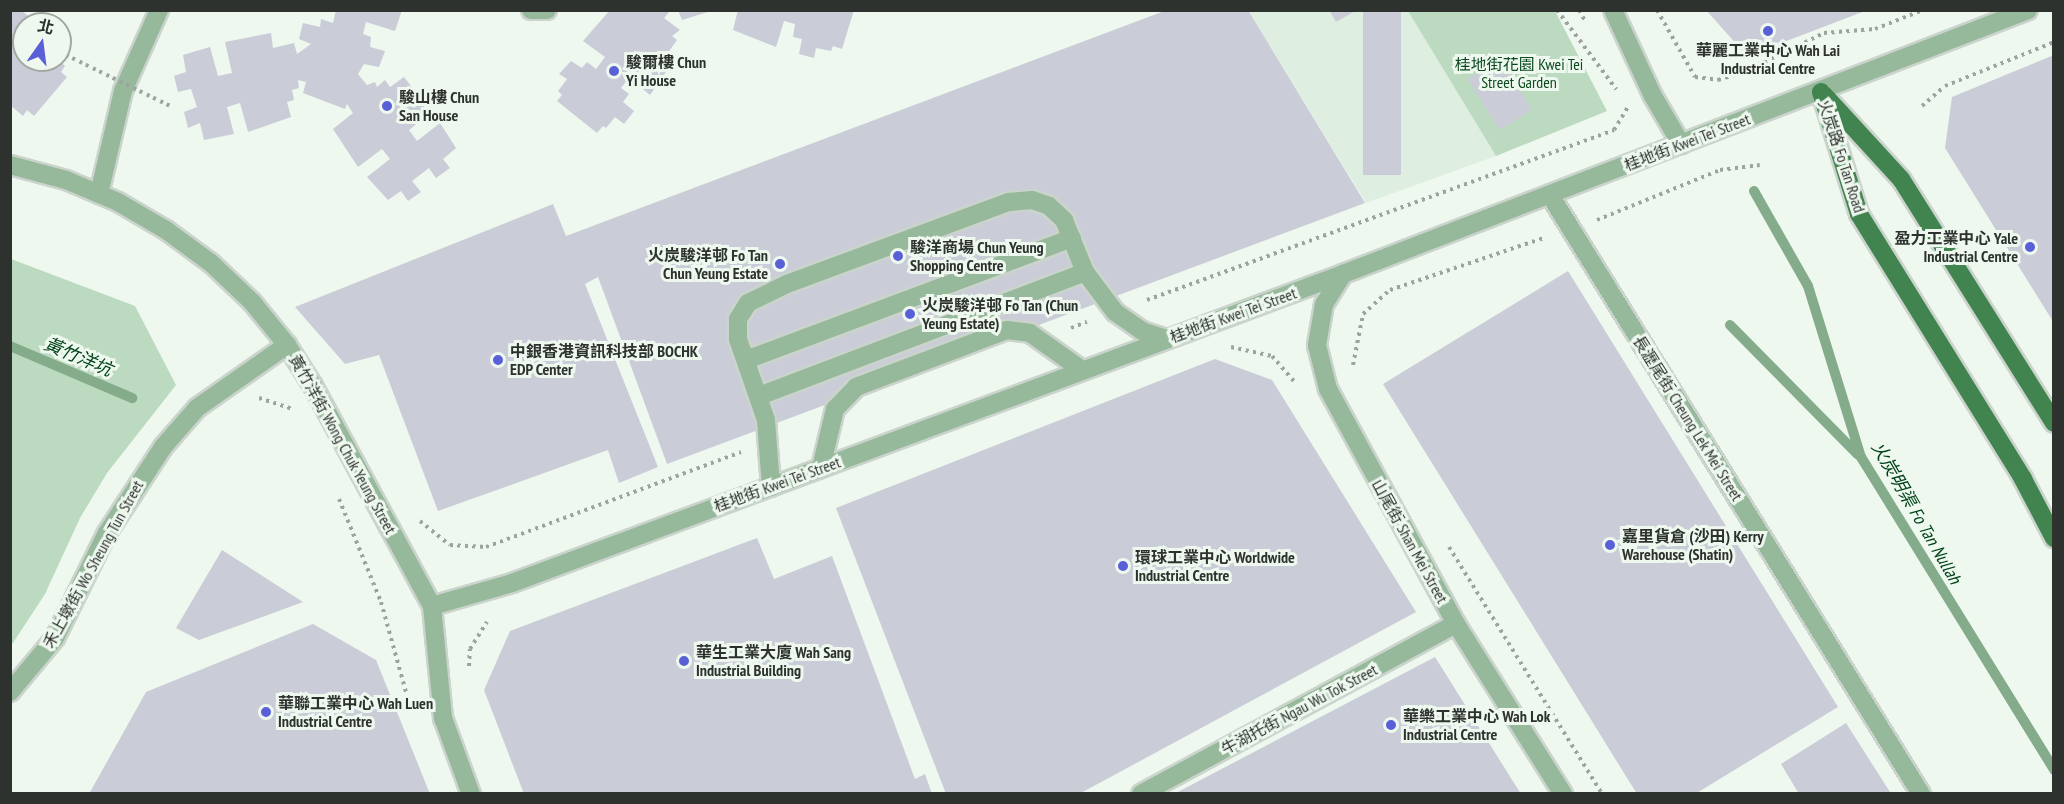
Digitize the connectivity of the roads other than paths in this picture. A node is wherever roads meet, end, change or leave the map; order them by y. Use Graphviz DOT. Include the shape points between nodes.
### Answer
graph roads {
  1 [pos="159,10"];
  2 [pos="531,10"];
  3 [pos="547,10"];
  4 [pos="1613,10"];
  5 [pos="2028,10"];
  6 [pos="1821,92"];
  7 [pos="1682,144"];
  8 [pos="10,165"];
  9 [pos="99,194"];
  10 [pos="1550,195"];
  11 [pos="1072,238"];
  12 [pos="1085,272"];
  13 [pos="1343,274"];
  14 [pos="1166,339"];
  15 [pos="287,345"];
  16 [pos="746,360"];
  17 [pos="1083,370"];
  18 [pos="759,396"];
  19 [pos="2054,423"];
  20 [pos="821,468"];
  21 [pos="771,487"];
  22 [pos="2054,538"];
  23 [pos="432,606"];
  24 [pos="1456,624"];
  25 [pos="10,692"];
  26 [pos="471,794"];
  27 [pos="1141,794"];
  28 [pos="1563,794"];
  29 [pos="1921,794"];
  1 -- 9 [label="street" via="123,91"];
  2 -- 3 [label="street"];
  4 -- 7 [label="street" via="1653,96"];
  5 -- 6 [label="street, 桂地街 Kwei Tei Street"];
  6 -- 7 [label="street, 桂地街 Kwei Tei Street"];
  6 -- 19 [label="main road, 火炭路 Fo Tan Road" via="1901,179"];
  6 -- 22 [label="main road, 火炭路 Fo Tan Road" via="1859,214 2023,478"];
  7 -- 10 [label="street, 桂地街 Kwei Tei Street"];
  8 -- 9 [label="street, 黃竹洋街 Wong Chuk Yeung Street"];
  9 -- 15 [label="street, 黃竹洋街 Wong Chuk Yeung Street" via="166,230 211,264 252,302"];
  10 -- 13 [label="street, 桂地街 Kwei Tei Street"];
  10 -- 29 [label="street, 長瀝尾街 Cheung Lek Mei Street"];
  11 -- 12 [label="street"];
  11 -- 16 [label="street"];
  11 -- 16 [label="street" via="1064,220 1049,206 1032,200 1009,202 787,284 748,303 738,319 738,339"];
  12 -- 14 [label="street" via="1115,312 1142,331"];
  12 -- 18 [label="street"];
  13 -- 14 [label="street, 桂地街 Kwei Tei Street"];
  13 -- 24 [label="street, 山尾街 Shan Mei Street" via="1324,304 1317,345 1328,388"];
  14 -- 17 [label="street, 桂地街 Kwei Tei Street"];
  15 -- 23 [label="street, 黃竹洋街 Wong Chuk Yeung Street" via="314,386"];
  15 -- 25 [label="street, 禾上墩街 Wo Sheung Tun Street" via="197,408 163,447 107,533 55,638"];
  16 -- 18 [label="street"];
  17 -- 20 [label="street, 桂地街 Kwei Tei Street"];
  17 -- 20 [label="street" via="1029,333 1007,330 996,334 856,387 835,409"];
  18 -- 21 [label="street" via="766,420"];
  20 -- 21 [label="street, 桂地街 Kwei Tei Street"];
  21 -- 23 [label="street, 桂地街 Kwei Tei Street" via="512,584"];
  23 -- 26 [label="street, 黃竹洋街 Wong Chuk Yeung Street" via="442,718"];
  24 -- 27 [label="street, 牛湖托街 Ngau Wu Tok Street"];
  24 -- 28 [label="street, 山尾街 Shan Mei Street"];
}
